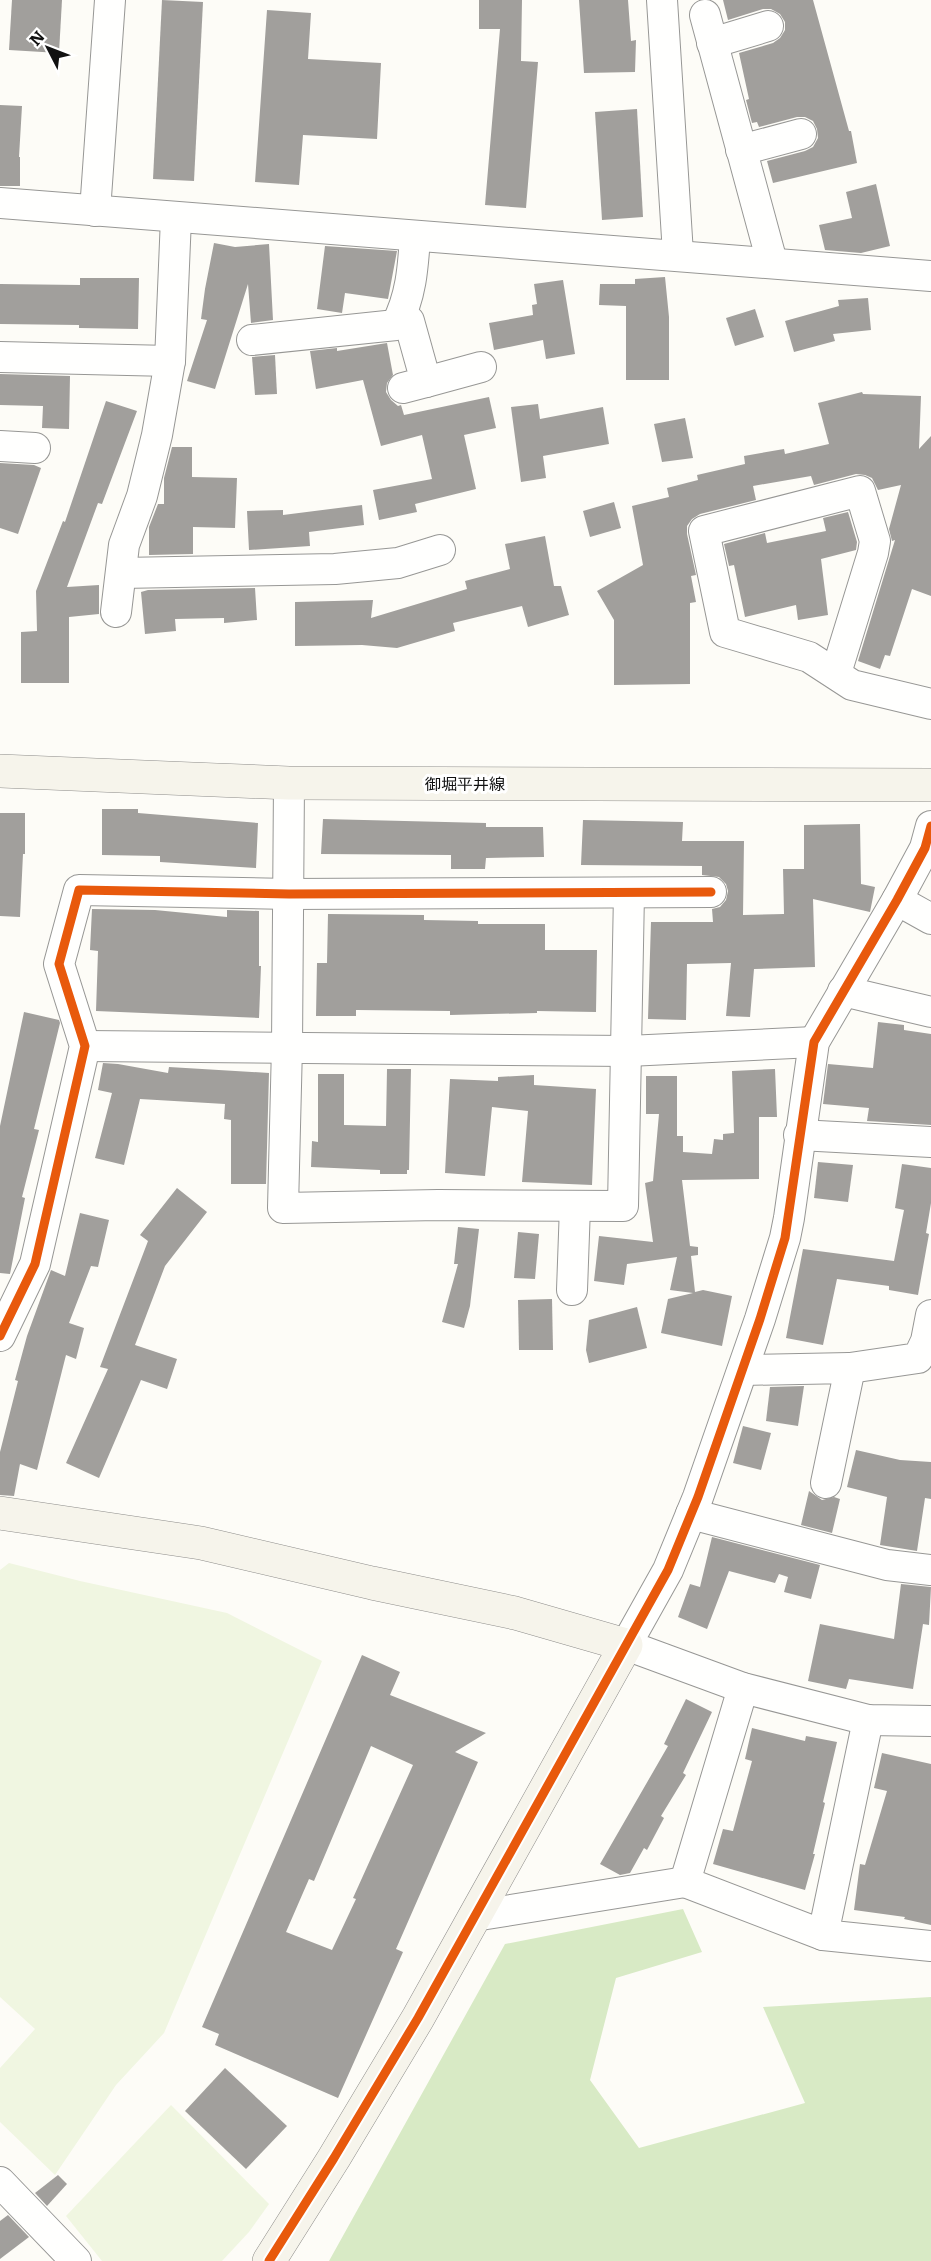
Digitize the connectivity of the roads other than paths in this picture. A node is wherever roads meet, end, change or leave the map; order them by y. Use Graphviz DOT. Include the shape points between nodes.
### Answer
graph roads {
  1 [pos="110,0"];
  2 [pos="662,0"];
  3 [pos="768,26"];
  4 [pos="801,134"];
  5 [pos="741,150"];
  6 [pos="0,203"];
  7 [pos="95,211"];
  8 [pos="176,218"];
  9 [pos="415,237"];
  10 [pos="678,254"];
  11 [pos="772,262"];
  12 [pos="931,276"];
  13 [pos="401,317"];
  14 [pos="252,340"];
  15 [pos="0,357"];
  16 [pos="170,361"];
  17 [pos="481,367"];
  18 [pos="0,446"];
  19 [pos="35,448"];
  20 [pos="440,550"];
  21 [pos="121,573"];
  22 [pos="116,612"];
  23 [pos="836,673"];
  24 [pos="931,704"];
  25 [pos="0,771"];
  26 [pos="289,783"];
  27 [pos="931,785"];
  28 [pos="931,826"];
  29 [pos="711,892"];
  30 [pos="629,893"];
  31 [pos="289,894"];
  32 [pos="897,900"];
  33 [pos="931,919"];
  34 [pos="843,991"];
  35 [pos="931,1012"];
  36 [pos="814,1042"];
  37 [pos="85,1046"];
  38 [pos="287,1046"];
  39 [pos="628,1051"];
  40 [pos="799,1135"];
  41 [pos="931,1142"];
  42 [pos="575,1206"];
  43 [pos="572,1290"];
  44 [pos="931,1315"];
  45 [pos="0,1336"];
  46 [pos="850,1368"];
  47 [pos="743,1370"];
  48 [pos="826,1483"];
  49 [pos="0,1513"];
  50 [pos="691,1514"];
  51 [pos="931,1570"];
  52 [pos="626,1644"];
  53 [pos="743,1688"];
  54 [pos="868,1720"];
  55 [pos="931,1721"];
  56 [pos="685,1882"];
  57 [pos="474,1916"];
  58 [pos="823,1935"];
  59 [pos="931,1946"];
  60 [pos="0,2183"];
  61 [pos="76,2261"];
  62 [pos="269,2261"];
  1 -- 7 [label="street"];
  2 -- 10 [label="street"];
  3 -- 5 [label="street" via="708,29"];
  4 -- 5 [label="street"];
  5 -- 11 [label="street"];
  6 -- 7 [label="street"];
  7 -- 8 [label="street"];
  8 -- 9 [label="street"];
  8 -- 16 [label="street"];
  9 -- 10 [label="street"];
  9 -- 13 [label="street" via="411,281"];
  10 -- 11 [label="street"];
  11 -- 12 [label="street"];
  13 -- 14 [label="street" via="396,325"];
  13 -- 17 [label="street" via="409,321 414,385"];
  15 -- 16 [label="street"];
  16 -- 21 [label="street" via="157,435 142,496 124,545"];
  18 -- 19 [label="street"];
  20 -- 21 [label="street" via="398,563 335,569"];
  21 -- 22 [label="street"];
  23 -- 23 [label="street" via="809,657 725,632 704,531 860,491 875,541"];
  23 -- 24 [label="street" via="852,685"];
  25 -- 26 [label="street, 御堀平井線"];
  26 -- 27 [label="street, 御堀平井線"];
  26 -- 31 [label="street"];
  28 -- 32 [label="street" via="925,848"];
  29 -- 30 [label="street"];
  30 -- 31 [label="street"];
  30 -- 39 [label="street"];
  31 -- 37 [label="street" via="79,890 59,964"];
  31 -- 38 [label="street"];
  32 -- 33 [label="street"];
  32 -- 34 [label="street"];
  34 -- 35 [label="street"];
  34 -- 36 [label="street"];
  36 -- 39 [label="street"];
  36 -- 40 [label="street"];
  37 -- 38 [label="street"];
  37 -- 45 [label="street" via="36,1264"];
  38 -- 39 [label="street"];
  38 -- 42 [label="street" via="283,1208"];
  39 -- 42 [label="street" via="623,1206"];
  40 -- 41 [label="street"];
  40 -- 47 [label="street" via="785,1238"];
  42 -- 43 [label="street"];
  44 -- 46 [label="street" via="918,1358"];
  46 -- 47 [label="street"];
  46 -- 48 [label="street"];
  47 -- 50 [label="street"];
  49 -- 52 [label="street" via="201,1543 515,1613"];
  50 -- 51 [label="street" via="887,1565"];
  50 -- 52 [label="street" via="668,1570"];
  52 -- 53 [label="street"];
  52 -- 57 [label="street"];
  53 -- 54 [label="street"];
  53 -- 56 [label="street"];
  54 -- 55 [label="street"];
  54 -- 58 [label="street"];
  56 -- 57 [label="street"];
  56 -- 58 [label="street"];
  57 -- 62 [label="street" via="418,2018"];
  58 -- 59 [label="street"];
  60 -- 61 [label="street"];
}
